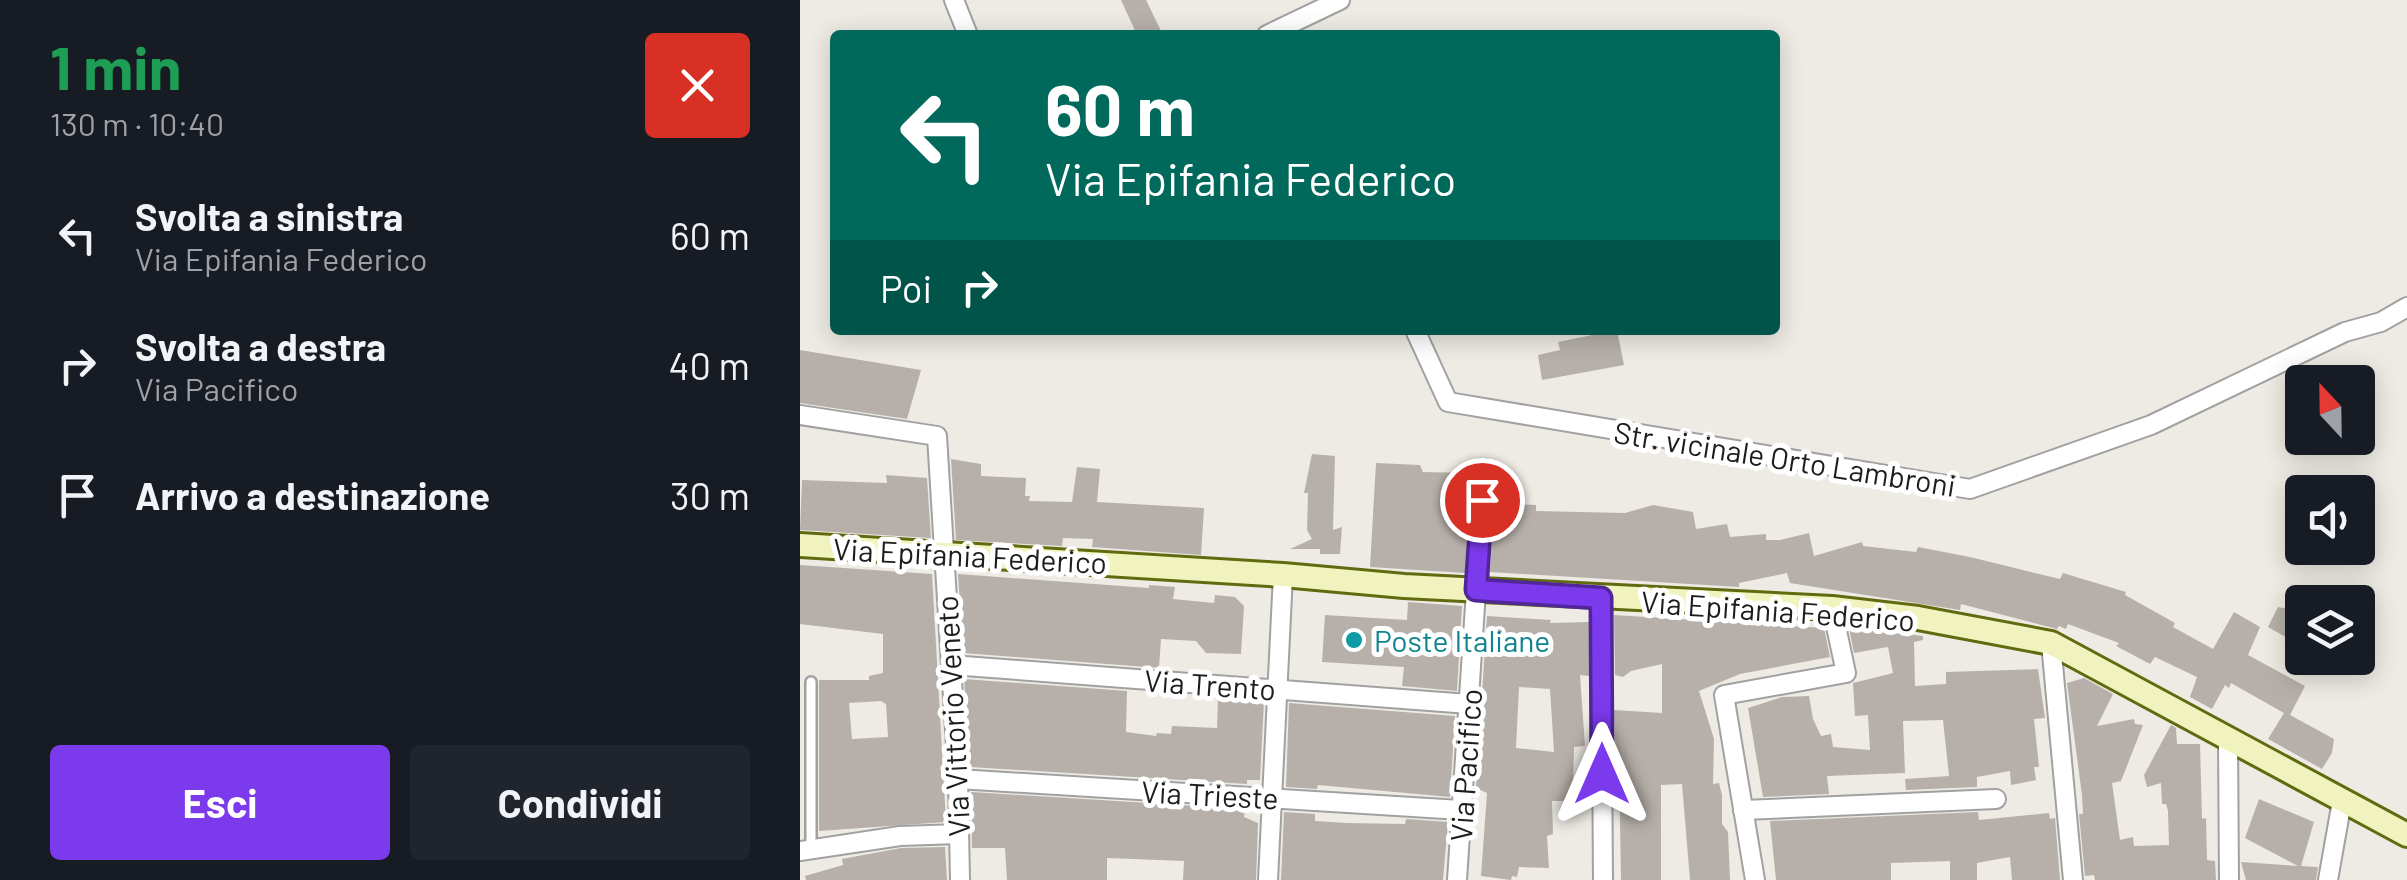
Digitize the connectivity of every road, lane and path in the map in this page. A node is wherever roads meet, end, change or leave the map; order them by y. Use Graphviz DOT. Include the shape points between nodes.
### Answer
graph roads {
  1 [pos="954,0"];
  2 [pos="1340,0"];
  3 [pos="966,30"];
  4 [pos="1282,30"];
  5 [pos="2407,307"];
  6 [pos="1417,335"];
  7 [pos="800,415"];
  8 [pos="1484,470"];
  9 [pos="800,545"];
  10 [pos="944,552"];
  11 [pos="1284,575"];
  12 [pos="1476,590"];
  13 [pos="1601,598"];
  14 [pos="1832,608"];
  15 [pos="2051,643"];
  16 [pos="951,666"];
  17 [pos="811,682"];
  18 [pos="1280,689"];
  19 [pos="1469,704"];
  20 [pos="2228,739"];
  21 [pos="958,779"];
  22 [pos="1274,798"];
  23 [pos="1996,799"];
  24 [pos="2342,801"];
  25 [pos="1461,810"];
  26 [pos="1743,810"];
  27 [pos="959,834"];
  28 [pos="2407,835"];
  29 [pos="806,850"];
  30 [pos="960,880"];
  31 [pos="1268,880"];
  32 [pos="1457,880"];
  33 [pos="1603,880"];
  34 [pos="1755,880"];
  35 [pos="2073,880"];
  36 [pos="2229,880"];
  37 [pos="2328,880"];
  1 -- 3 [label="street"];
  2 -- 4 [label="street"];
  5 -- 6 [label="street, Str. vicinale Orto Lambroni" via="2151,425 1970,489 1448,402"];
  7 -- 10 [label="street, Via Vittorio Veneto" via="937,436"];
  8 -- 12 [label="street, Via Pacifico"];
  9 -- 10 [label="main road, Via Epifania Federico"];
  10 -- 11 [label="main road, Via Epifania Federico"];
  10 -- 16 [label="street, Via Vittorio Veneto"];
  11 -- 12 [label="main road, Via Epifania Federico"];
  11 -- 18 [label="street"];
  12 -- 13 [label="main road, Via Epifania Federico"];
  12 -- 19 [label="street, Via Pacifico"];
  13 -- 14 [label="main road, Via Epifania Federico"];
  13 -- 33 [label="street"];
  14 -- 15 [label="main road, Via Epifania Federico"];
  14 -- 26 [label="street" via="1846,672 1724,695"];
  15 -- 20 [label="main road, Via Epifania Federico"];
  15 -- 35 [label="street"];
  16 -- 18 [label="street, Via Trento"];
  16 -- 21 [label="street, Via Vittorio Veneto"];
  17 -- 29 [label="lane"];
  18 -- 19 [label="street, Via Trento"];
  18 -- 22 [label="street"];
  19 -- 25 [label="street, Via Pacifico"];
  20 -- 24 [label="main road, Via Epifania Federico"];
  20 -- 36 [label="street"];
  21 -- 22 [label="street, Via Trieste"];
  21 -- 27 [label="street, Via Vittorio Veneto"];
  22 -- 25 [label="street, Via Trieste"];
  22 -- 31 [label="street"];
  23 -- 26 [label="street"];
  24 -- 28 [label="main road, Via Epifania Federico"];
  24 -- 37 [label="street"];
  25 -- 32 [label="street, Via Pacifico"];
  26 -- 34 [label="street"];
  27 -- 29 [label="street"];
  27 -- 30 [label="street, Via Vittorio Veneto"];
}
